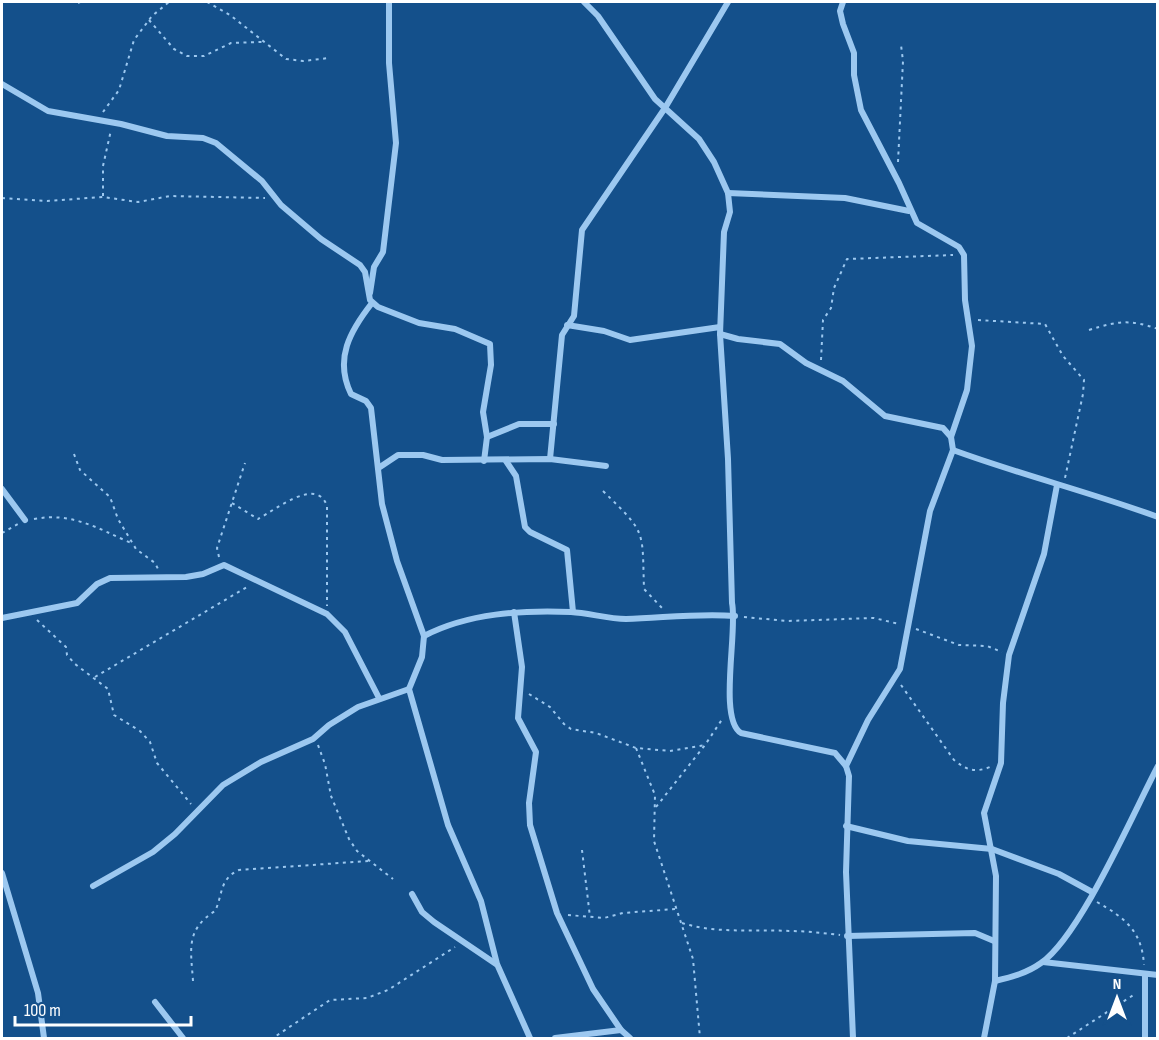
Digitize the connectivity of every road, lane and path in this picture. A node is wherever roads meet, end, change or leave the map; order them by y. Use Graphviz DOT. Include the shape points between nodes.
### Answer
graph roads {
  1 [pos="169,2"];
  2 [pos="207,2"];
  3 [pos="389,2"];
  4 [pos="584,2"];
  5 [pos="728,2"];
  6 [pos="843,2"];
  7 [pos="149,20"];
  8 [pos="264,42"];
  9 [pos="901,45"];
  10 [pos="329,58"];
  11 [pos="2,84"];
  12 [pos="665,108"];
  13 [pos="98,119"];
  14 [pos="114,122"];
  15 [pos="899,183"];
  16 [pos="728,193"];
  17 [pos="104,197"];
  18 [pos="2,198"];
  19 [pos="276,199"];
  20 [pos="909,211"];
  21 [pos="964,255"];
  22 [pos="369,295"];
  23 [pos="372,303"];
  24 [pos="969,320"];
  25 [pos="567,325"];
  26 [pos="1158,329"];
  27 [pos="720,330"];
  28 [pos="1089,330"];
  29 [pos="821,371"];
  30 [pos="554,424"];
  31 [pos="487,436"];
  32 [pos="951,436"];
  33 [pos="953,450"];
  34 [pos="74,454"];
  35 [pos="549,459"];
  36 [pos="484,460"];
  37 [pos="506,460"];
  38 [pos="245,463"];
  39 [pos="606,466"];
  40 [pos="380,467"];
  41 [pos="1060,486"];
  42 [pos="2,489"];
  43 [pos="603,491"];
  44 [pos="232,503"];
  45 [pos="1158,517"];
  46 [pos="25,520"];
  47 [pos="2,532"];
  48 [pos="132,543"];
  49 [pos="224,565"];
  50 [pos="162,578"];
  51 [pos="256,581"];
  52 [pos="514,612"];
  53 [pos="573,612"];
  54 [pos="30,614"];
  55 [pos="327,614"];
  56 [pos="671,616"];
  57 [pos="735,616"];
  58 [pos="2,618"];
  59 [pos="909,627"];
  60 [pos="424,636"];
  61 [pos="1009,655"];
  62 [pos="94,677"];
  63 [pos="896,678"];
  64 [pos="410,689"];
  65 [pos="521,689"];
  66 [pos="379,698"];
  67 [pos="731,702"];
  68 [pos="315,737"];
  69 [pos="705,745"];
  70 [pos="636,748"];
  71 [pos="1001,763"];
  72 [pos="846,766"];
  73 [pos="1158,766"];
  74 [pos="656,807"];
  75 [pos="197,811"];
  76 [pos="846,826"];
  77 [pos="992,849"];
  78 [pos="582,850"];
  79 [pos="369,861"];
  80 [pos="2,873"];
  81 [pos="393,879"];
  82 [pos="93,886"];
  83 [pos="412,894"];
  84 [pos="1091,894"];
  85 [pos="676,909"];
  86 [pos="557,913"];
  87 [pos="590,917"];
  88 [pos="682,923"];
  89 [pos="847,936"];
  90 [pos="466,941"];
  91 [pos="994,941"];
  92 [pos="1043,962"];
  93 [pos="496,964"];
  94 [pos="1144,974"];
  95 [pos="1158,975"];
  96 [pos="193,981"];
  97 [pos="995,981"];
  98 [pos="1146,988"];
  99 [pos="154,1002"];
  100 [pos="619,1033"];
  101 [pos="587,1037"];
  102 [pos="44,1038"];
  103 [pos="183,1038"];
  104 [pos="255,1038"];
  105 [pos="530,1038"];
  106 [pos="555,1038"];
  107 [pos="630,1038"];
  108 [pos="700,1038"];
  109 [pos="853,1038"];
  110 [pos="984,1038"];
  111 [pos="1066,1038"];
  112 [pos="1145,1038"];
  1 -- 7 [label="path"];
  2 -- 8 [label="path"];
  3 -- 22 [label="street" via="389,63 396,143 383,252 372,273"];
  4 -- 12 [label="street"];
  5 -- 12 [label="street"];
  6 -- 15 [label="street" via="840,11 854,53 861,110"];
  7 -- 8 [label="path" via="174,49 187,56 204,56 231,43"];
  7 -- 13 [label="path" via="134,40 119,90"];
  8 -- 10 [label="path" via="286,59"];
  9 -- 15 [label="path"];
  11 -- 13 [label="street" via="48,111"];
  12 -- 16 [label="street" via="699,139"];
  12 -- 25 [label="street" via="582,230 574,316"];
  13 -- 14 [label="street"];
  14 -- 17 [label="path" via="103,166"];
  14 -- 19 [label="street" via="167,136 216,142 262,181"];
  15 -- 20 [label="street"];
  16 -- 20 [label="street" via="845,198"];
  16 -- 27 [label="street" via="730,212 724,232"];
  17 -- 18 [label="path" via="47,201"];
  17 -- 19 [label="path" via="138,202 170,196"];
  19 -- 22 [label="street" via="321,239 360,265"];
  20 -- 21 [label="street" via="917,223 959,247"];
  21 -- 24 [label="street"];
  21 -- 29 [label="path" via="847,259 834,288 831,308 823,320"];
  22 -- 23 [label="street"];
  23 -- 31 [label="street" via="386,312 418,323 455,329 490,344 491,365 483,412"];
  23 -- 40 [label="street" via="355,324 343,359 351,394 371,406"];
  24 -- 32 [label="street" via="972,345 967,390"];
  24 -- 41 [label="path" via="1045,324 1063,356 1084,380"];
  25 -- 27 [label="street" via="630,340"];
  25 -- 30 [label="street" via="561,345"];
  26 -- 28 [label="path" via="1121,321"];
  27 -- 29 [label="street" via="738,339 780,344"];
  27 -- 57 [label="street"];
  29 -- 32 [label="street" via="843,381 885,416 943,428"];
  30 -- 31 [label="street" via="519,424"];
  30 -- 35 [label="street"];
  31 -- 36 [label="street"];
  32 -- 33 [label="street"];
  33 -- 41 [label="street"];
  33 -- 59 [label="street" via="930,511"];
  34 -- 48 [label="path" via="80,470 110,497"];
  35 -- 37 [label="street"];
  35 -- 39 [label="street"];
  36 -- 37 [label="street"];
  36 -- 40 [label="street" via="398,454"];
  37 -- 53 [label="street" via="516,476 525,527 567,550"];
  38 -- 44 [label="path"];
  40 -- 60 [label="street" via="385,516"];
  41 -- 45 [label="street"];
  41 -- 61 [label="street" via="1044,554"];
  42 -- 46 [label="street"];
  43 -- 56 [label="path" via="636,524 643,539 644,589"];
  44 -- 49 [label="path" via="217,548"];
  44 -- 55 [label="path" via="258,519 303,493 325,498"];
  46 -- 47 [label="path"];
  46 -- 48 [label="path" via="70,517"];
  48 -- 50 [label="path" via="155,563"];
  49 -- 50 [label="street" via="203,574"];
  49 -- 51 [label="street"];
  50 -- 54 [label="street" via="110,578 76,603"];
  51 -- 55 [label="street"];
  51 -- 62 [label="path"];
  52 -- 53 [label="street"];
  52 -- 60 [label="street" via="444,626"];
  52 -- 65 [label="street"];
  53 -- 56 [label="street" via="623,619"];
  54 -- 58 [label="street"];
  54 -- 62 [label="path" via="66,647 75,664"];
  55 -- 66 [label="street" via="345,632"];
  56 -- 57 [label="street"];
  57 -- 59 [label="path" via="787,621 874,618"];
  57 -- 67 [label="street"];
  59 -- 61 [label="path" via="959,645 987,646"];
  59 -- 63 [label="street"];
  60 -- 64 [label="street" via="422,657"];
  61 -- 71 [label="street"];
  62 -- 75 [label="path" via="108,689 114,715 150,742 157,763"];
  63 -- 71 [label="path" via="959,764 981,771"];
  63 -- 72 [label="street" via="868,720"];
  64 -- 66 [label="street"];
  64 -- 93 [label="street" via="448,825 481,901"];
  65 -- 70 [label="path" via="550,707 571,729 596,733"];
  65 -- 86 [label="street" via="518,718 536,752 530,825"];
  66 -- 68 [label="street"];
  67 -- 69 [label="path"];
  67 -- 72 [label="street" via="734,726 741,733 835,753"];
  68 -- 75 [label="street" via="223,784"];
  68 -- 79 [label="path" via="331,796 349,839"];
  69 -- 70 [label="path" via="670,751"];
  69 -- 74 [label="path"];
  70 -- 74 [label="path"];
  71 -- 77 [label="street" via="984,813"];
  72 -- 76 [label="street"];
  73 -- 84 [label="street"];
  74 -- 85 [label="path" via="654,841"];
  75 -- 82 [label="street" via="153,852"];
  76 -- 77 [label="street" via="908,841"];
  76 -- 89 [label="street"];
  77 -- 84 [label="street" via="1059,874"];
  77 -- 91 [label="street" via="996,876"];
  78 -- 87 [label="path"];
  79 -- 81 [label="path"];
  79 -- 96 [label="path" via="239,870 230,874 223,883 215,911 195,928 191,950"];
  80 -- 102 [label="street" via="38,993"];
  83 -- 90 [label="street" via="422,912"];
  84 -- 92 [label="street" via="1064,940"];
  84 -- 94 [label="path" via="1136,931"];
  85 -- 87 [label="path"];
  85 -- 88 [label="path"];
  86 -- 87 [label="path"];
  86 -- 100 [label="street"];
  88 -- 89 [label="path" via="700,929"];
  88 -- 108 [label="path" via="693,959"];
  89 -- 91 [label="street" via="975,933"];
  89 -- 109 [label="street"];
  90 -- 93 [label="street"];
  90 -- 104 [label="path" via="388,990 367,998 330,1000 273,1038"];
  91 -- 97 [label="street"];
  92 -- 94 [label="street"];
  92 -- 97 [label="street" via="1022,974"];
  93 -- 105 [label="street"];
  94 -- 95 [label="street"];
  94 -- 98 [label="street"];
  97 -- 110 [label="street"];
  98 -- 111 [label="path"];
  98 -- 112 [label="street"];
  99 -- 103 [label="street"];
  100 -- 101 [label="street"];
  100 -- 107 [label="street"];
  101 -- 106 [label="street"];
}
